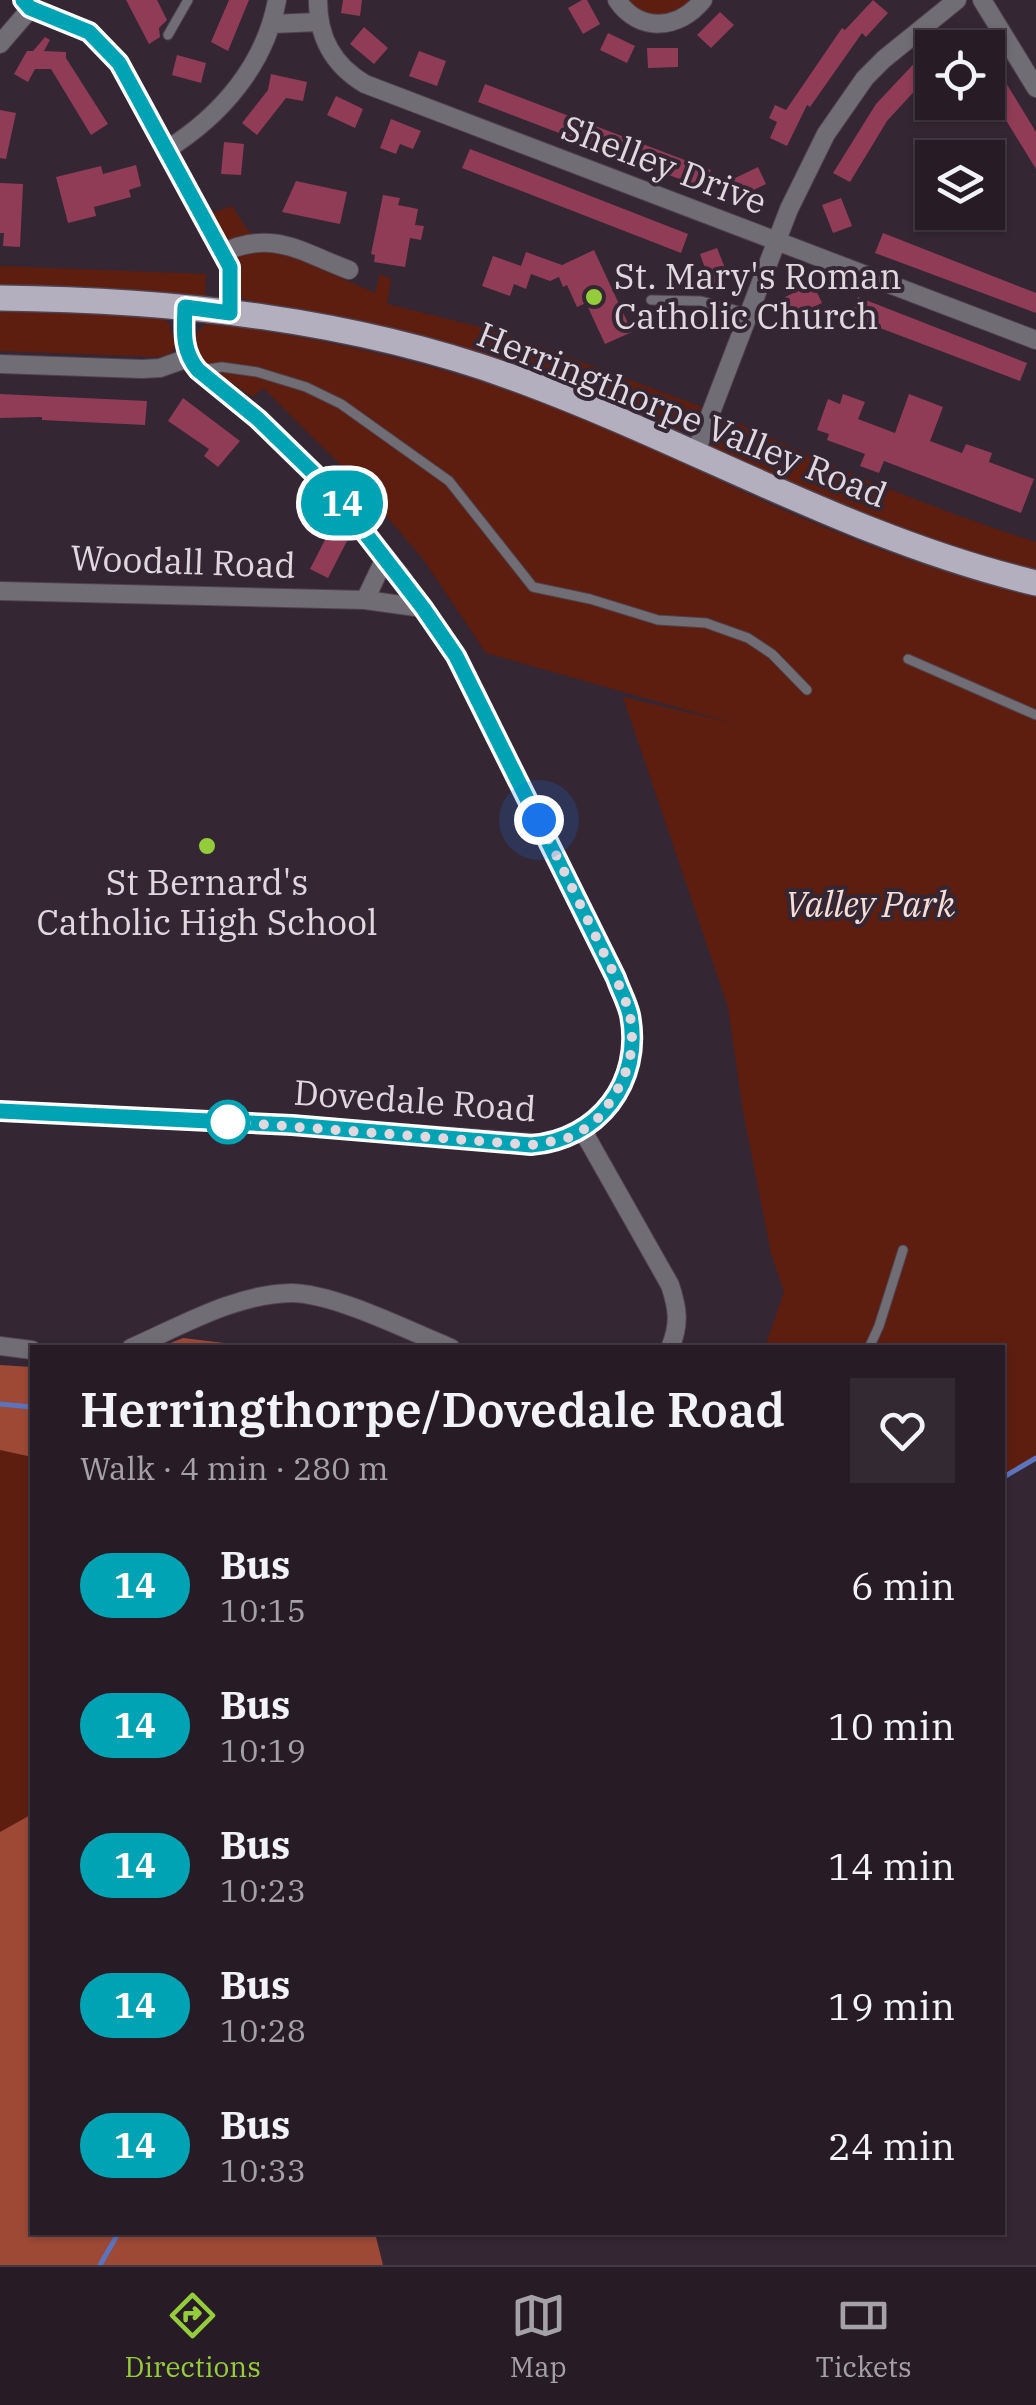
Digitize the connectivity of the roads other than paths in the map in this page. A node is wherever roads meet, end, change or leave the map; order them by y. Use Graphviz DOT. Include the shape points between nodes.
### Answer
graph roads {
  1 [pos="188,0"];
  2 [pos="277,0"];
  3 [pos="318,0"];
  4 [pos="617,0"];
  5 [pos="702,0"];
  6 [pos="957,0"];
  7 [pos="982,0"];
  8 [pos="27,4"];
  9 [pos="318,22"];
  10 [pos="272,24"];
  11 [pos="168,35"];
  12 [pos="0,44"];
  13 [pos="1036,88"];
  14 [pos="166,150"];
  15 [pos="776,243"];
  16 [pos="222,253"];
  17 [pos="349,270"];
  18 [pos="0,298"];
  19 [pos="651,300"];
  20 [pos="185,307"];
  21 [pos="230,313"];
  22 [pos="750,314"];
  23 [pos="1036,340"];
  24 [pos="0,364"];
  25 [pos="193,364"];
  26 [pos="694,454"];
  27 [pos="385,558"];
  28 [pos="1036,583"];
  29 [pos="0,590"];
  30 [pos="365,600"];
  31 [pos="423,608"];
  32 [pos="908,659"];
  33 [pos="807,690"];
  34 [pos="1036,715"];
  35 [pos="0,1111"];
  36 [pos="583,1130"];
  37 [pos="903,1250"];
  38 [pos="138,1345"];
  39 [pos="444,1345"];
  40 [pos="671,1345"];
  41 [pos="870,1345"];
  42 [pos="0,1346"];
  43 [pos="30,1350"];
  1 -- 11 [label="lane"];
  2 -- 10 [label="street"];
  3 -- 9 [label="street, Shelley Drive"];
  4 -- 5 [label="street" via="632,17 664,25"];
  6 -- 15 [label="street" via="903,41 844,106 806,170"];
  7 -- 13 [label="street"];
  8 -- 12 [label="street"];
  8 -- 14 [label="street" via="89,32 109,50"];
  9 -- 10 [label="street"];
  9 -- 15 [label="street, Shelley Drive" via="336,63 365,84"];
  10 -- 14 [label="street" via="222,108"];
  14 -- 16 [label="street"];
  15 -- 22 [label="street"];
  15 -- 23 [label="street, Shelley Drive"];
  16 -- 17 [label="street" via="271,241"];
  16 -- 21 [label="street" via="231,275"];
  18 -- 20 [label="main road, Herringthorpe Valley Road"];
  19 -- 22 [label="lane" via="701,301"];
  20 -- 21 [label="main road, Herringthorpe Valley Road"];
  20 -- 25 [label="street" via="184,347"];
  21 -- 26 [label="main road, Herringthorpe Valley Road" via="474,364"];
  22 -- 26 [label="street"];
  24 -- 25 [label="street"];
  25 -- 27 [label="street" via="299,456"];
  25 -- 33 [label="lane" via="257,372 321,393 449,481 534,587 748,638"];
  26 -- 28 [label="main road, Herringthorpe Valley Road" via="851,522"];
  27 -- 30 [label="street"];
  27 -- 31 [label="street"];
  29 -- 30 [label="street, Woodall Road"];
  30 -- 31 [label="street, Woodall Road"];
  31 -- 36 [label="street" via="456,656 630,1012 630,1060 622,1082 602,1115"];
  32 -- 34 [label="lane"];
  35 -- 36 [label="street, Dovedale Road" via="531,1145"];
  36 -- 40 [label="street" via="670,1285 678,1308"];
  37 -- 41 [label="lane"];
  38 -- 39 [label="street" via="248,1300 294,1293"];
  42 -- 43 [label="street"];
}
